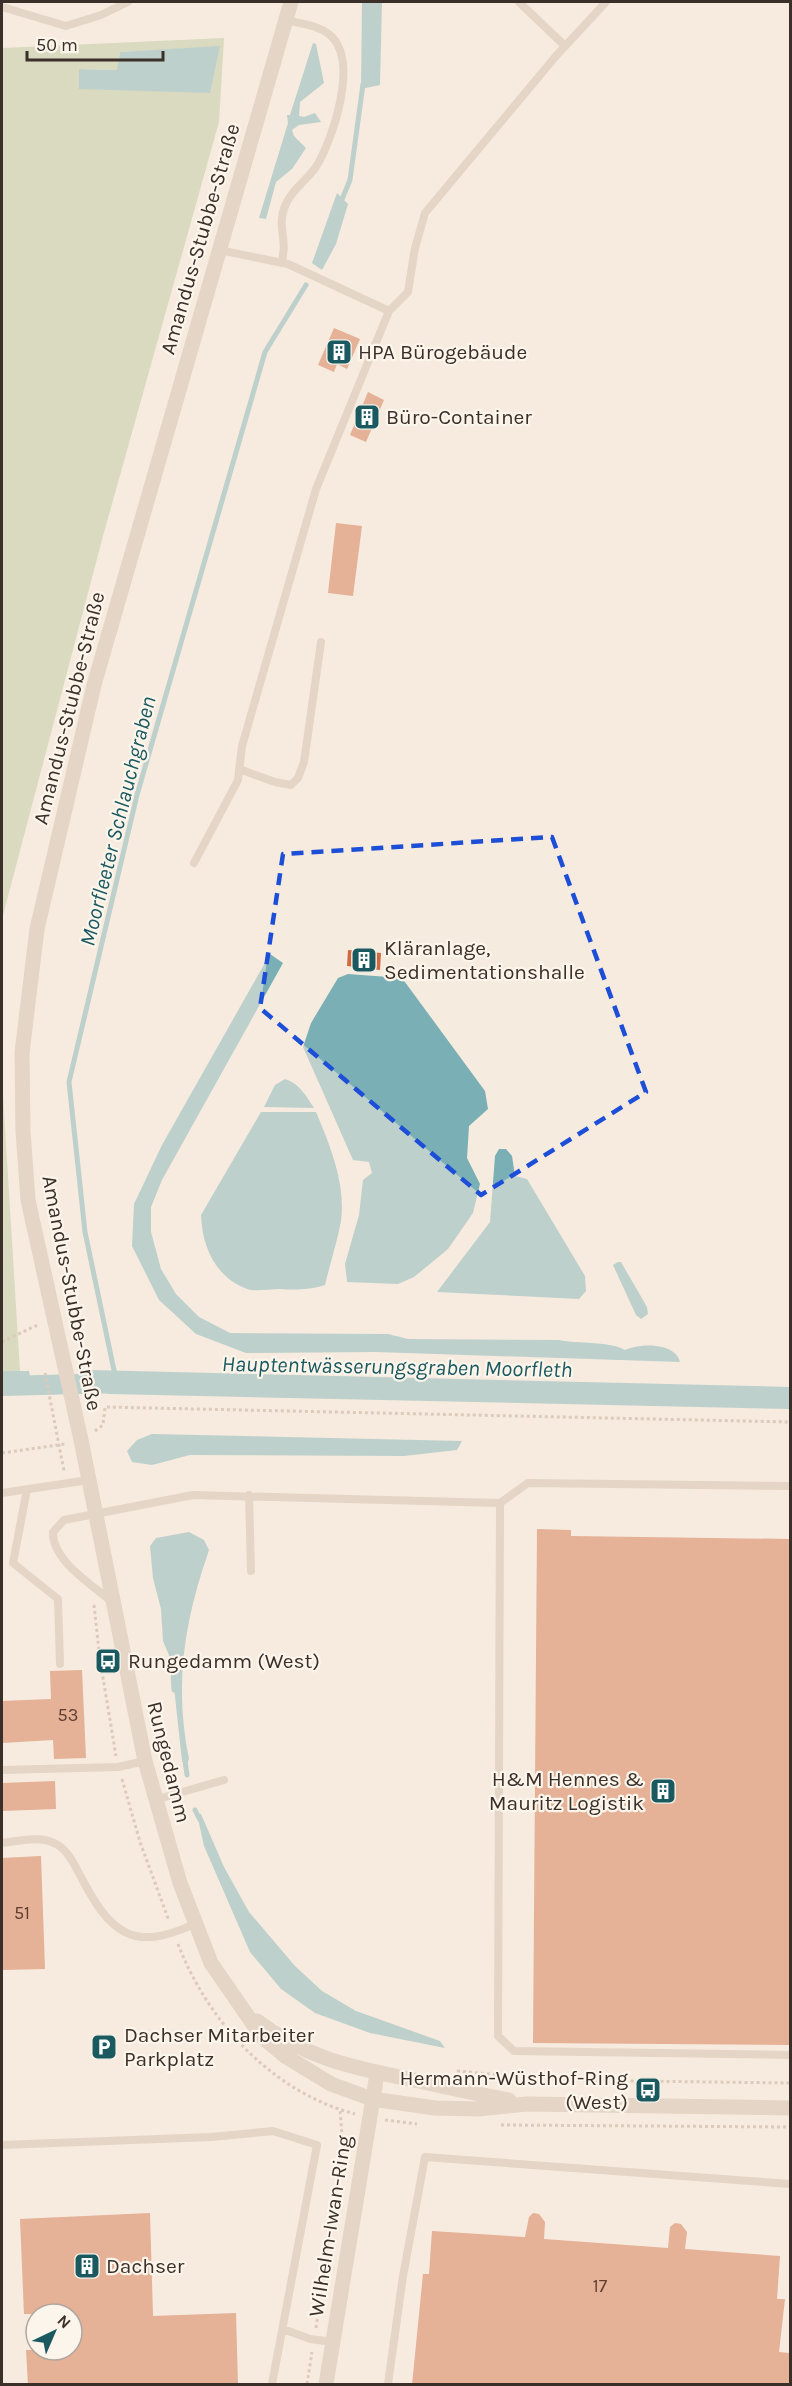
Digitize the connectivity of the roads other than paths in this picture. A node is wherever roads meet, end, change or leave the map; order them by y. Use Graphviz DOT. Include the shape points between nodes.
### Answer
graph roads {
  1 [pos="128,2"];
  2 [pos="291,2"];
  3 [pos="519,2"];
  4 [pos="606,2"];
  5 [pos="2,7"];
  6 [pos="286,20"];
  7 [pos="565,46"];
  8 [pos="219,250"];
  9 [pos="281,263"];
  10 [pos="389,311"];
  11 [pos="321,642"];
  12 [pos="239,770"];
  13 [pos="194,863"];
  14 [pos="81,1440"];
  15 [pos="88,1480"];
  16 [pos="790,1486"];
  17 [pos="27,1489"];
  18 [pos="2,1493"];
  19 [pos="249,1495"];
  20 [pos="500,1503"];
  21 [pos="95,1514"];
  22 [pos="251,1571"];
  23 [pos="112,1602"];
  24 [pos="60,1664"];
  25 [pos="145,1761"];
  26 [pos="2,1770"];
  27 [pos="224,1780"];
  28 [pos="154,1800"];
  29 [pos="2,1843"];
  30 [pos="194,1924"];
  31 [pos="243,2010"];
  32 [pos="790,2055"];
  33 [pos="377,2074"];
  34 [pos="372,2100"];
  35 [pos="527,2104"];
  36 [pos="790,2108"];
  37 [pos="2,2145"];
  38 [pos="790,2184"];
  39 [pos="283,2329"];
  40 [pos="333,2342"];
  41 [pos="272,2385"];
  42 [pos="326,2385"];
  43 [pos="387,2385"];
  1 -- 5 [label="lane" via="66,26"];
  2 -- 6 [label="street, Amandus-Stubbe-Straße"];
  3 -- 7 [label="lane"];
  4 -- 7 [label="lane"];
  6 -- 8 [label="street, Amandus-Stubbe-Straße"];
  6 -- 9 [label="lane" via="322,29 333,37 344,66 329,139 316,167 286,202 281,214 286,250"];
  7 -- 10 [label="lane" via="425,213 408,292"];
  8 -- 9 [label="lane"];
  8 -- 14 [label="street, Amandus-Stubbe-Straße" via="94,685 37,929 22,1053 28,1200"];
  9 -- 10 [label="lane"];
  10 -- 12 [label="lane" via="316,489 242,746"];
  11 -- 12 [label="lane" via="304,762 298,778 291,784 283,783"];
  12 -- 13 [label="lane" via="238,780"];
  14 -- 15 [label="street, Rungedamm"];
  15 -- 17 [label="lane"];
  15 -- 21 [label="street, Rungedamm"];
  16 -- 20 [label="lane" via="528,1483"];
  17 -- 18 [label="lane"];
  17 -- 24 [label="lane" via="13,1563 58,1599"];
  19 -- 20 [label="lane"];
  19 -- 21 [label="lane" via="194,1495"];
  19 -- 22 [label="lane"];
  20 -- 32 [label="lane" via="498,2036 514,2051"];
  21 -- 23 [label="street, Rungedamm"];
  21 -- 23 [label="lane" via="60,1522 53,1532 55,1545"];
  23 -- 25 [label="street, Rungedamm"];
  25 -- 26 [label="lane" via="118,1767"];
  25 -- 28 [label="street, Rungedamm"];
  27 -- 28 [label="lane"];
  28 -- 30 [label="street, Rungedamm"];
  29 -- 30 [label="lane" via="45,1839 58,1844 69,1856 96,1907 113,1926 133,1935 155,1938"];
  30 -- 31 [label="street, Rungedamm" via="211,1963"];
  31 -- 33 [label="street, Rungedamm" via="292,2044 329,2061"];
  31 -- 34 [label="street, Rungedamm" via="262,2037 285,2056 331,2084"];
  33 -- 34 [label="street, Wilhelm-Iwan-Ring"];
  33 -- 35 [label="street, Rungedamm"];
  34 -- 35 [label="street, Rungedamm" via="435,2108"];
  34 -- 40 [label="street, Wilhelm-Iwan-Ring"];
  35 -- 36 [label="street, Rungedamm"];
  37 -- 39 [label="lane" via="273,2131 317,2145"];
  38 -- 43 [label="lane" via="425,2157"];
  39 -- 40 [label="lane"];
  39 -- 41 [label="lane"];
  40 -- 42 [label="street, Wilhelm-Iwan-Ring"];
}
